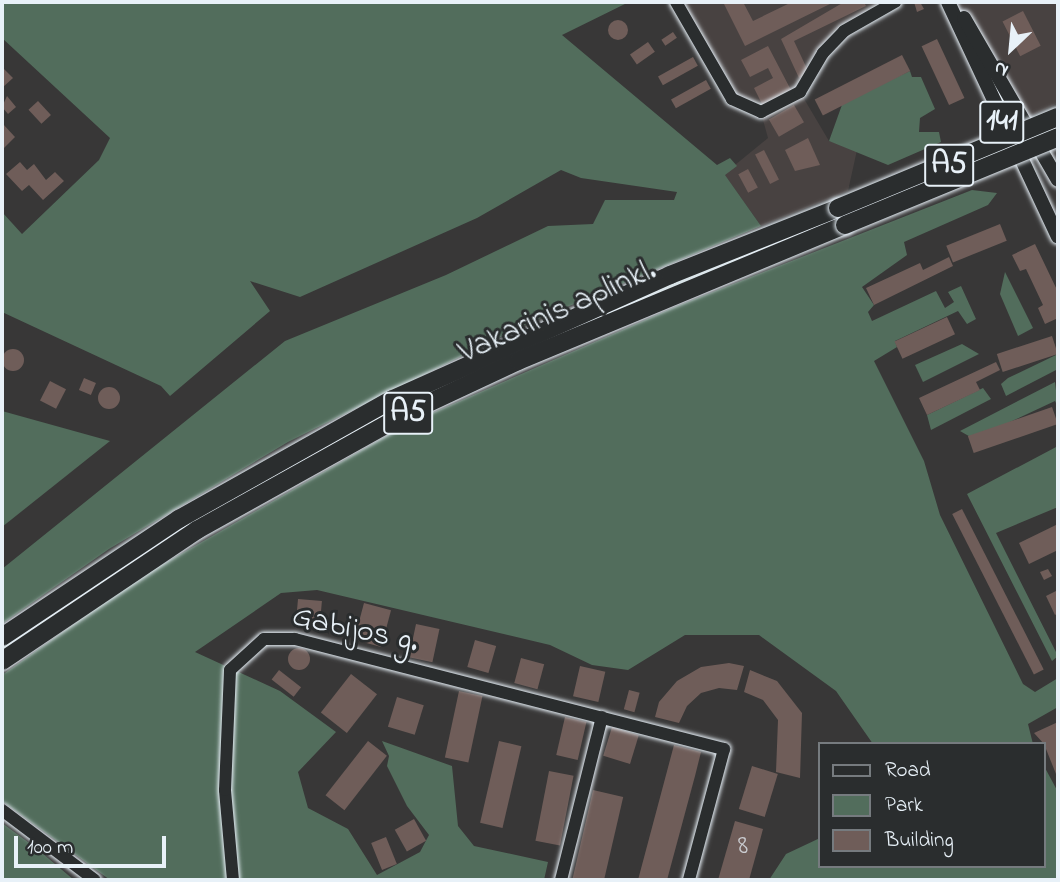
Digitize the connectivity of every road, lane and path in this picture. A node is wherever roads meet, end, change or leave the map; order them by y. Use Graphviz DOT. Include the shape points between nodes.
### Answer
graph roads {
  1 [pos="676,2"];
  2 [pos="895,2"];
  3 [pos="951,2"];
  4 [pos="1058,117"];
  5 [pos="1058,137"];
  6 [pos="1058,180"];
  7 [pos="1058,237"];
  8 [pos="2,637"];
  9 [pos="2,661"];
  10 [pos="602,717"];
  11 [pos="2,810"];
  12 [pos="95,880"];
  13 [pos="233,880"];
  14 [pos="561,880"];
  15 [pos="689,880"];
  1 -- 2 [label="street" via="732,99 761,113 800,92 823,53 844,31"];
  3 -- 6 [label="main road, 141"];
  3 -- 7 [label="main road, 141"];
  4 -- 8 [label="highway, Vakarinis aplinkl. / A5, bridge" via="670,275 393,399 179,519"];
  5 -- 9 [label="highway, Vakarinis aplinkl. / A5, bridge" via="518,361 409,412 197,530"];
  10 -- 13 [label="street, Gabijos g." via="295,639 264,639 230,670 225,790"];
  10 -- 14 [label="street"];
  10 -- 15 [label="street, Gabijos g." via="724,749"];
  11 -- 12 [label="street"];
}
